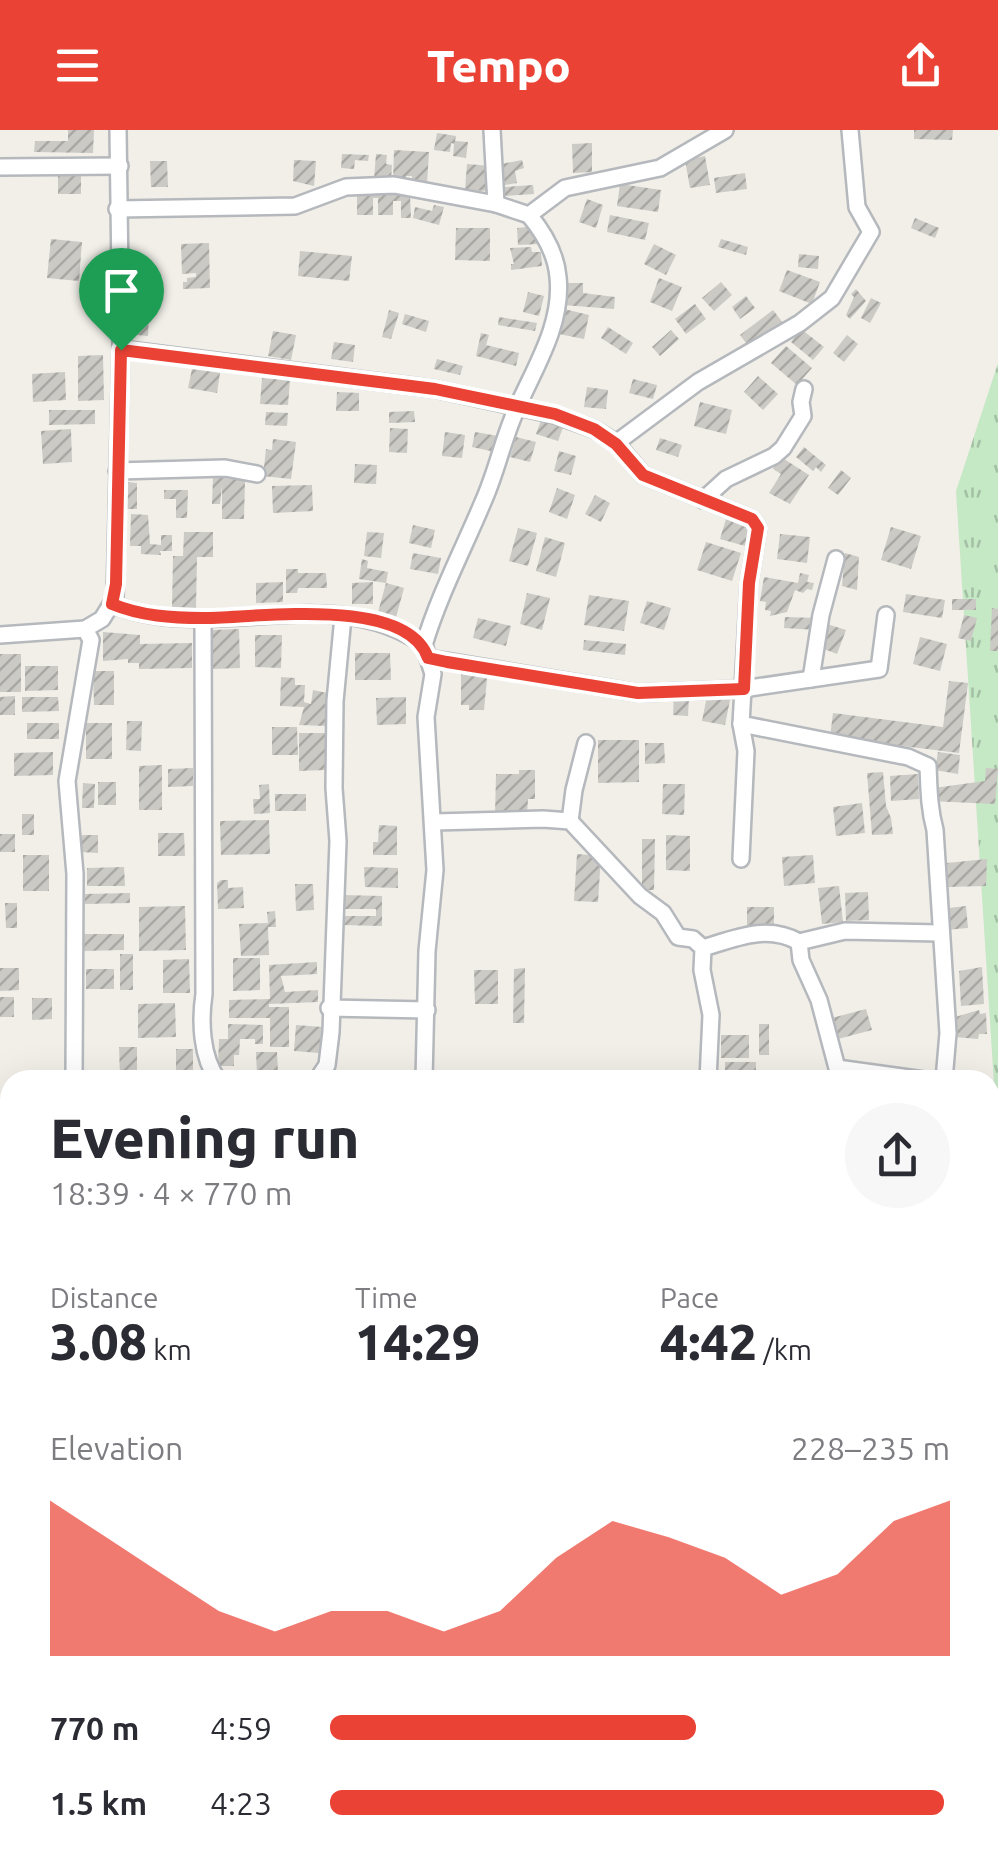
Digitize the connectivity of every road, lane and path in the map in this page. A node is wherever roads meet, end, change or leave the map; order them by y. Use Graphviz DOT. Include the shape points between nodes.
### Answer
graph roads {
  1 [pos="118,130"];
  2 [pos="492,130"];
  3 [pos="725,130"];
  4 [pos="850,130"];
  5 [pos="120,166"];
  6 [pos="0,167"];
  7 [pos="496,204"];
  8 [pos="117,209"];
  9 [pos="529,215"];
  10 [pos="121,350"];
  11 [pos="804,389"];
  12 [pos="518,406"];
  13 [pos="616,444"];
  14 [pos="117,471"];
  15 [pos="257,474"];
  16 [pos="703,500"];
  17 [pos="836,558"];
  18 [pos="112,604"];
  19 [pos="886,615"];
  20 [pos="343,616"];
  21 [pos="203,618"];
  22 [pos="85,629"];
  23 [pos="0,635"];
  24 [pos="426,652"];
  25 [pos="811,679"];
  26 [pos="744,689"];
  27 [pos="742,724"];
  28 [pos="586,743"];
  29 [pos="434,822"];
  30 [pos="570,822"];
  31 [pos="741,859"];
  32 [pos="939,933"];
  33 [pos="799,942"];
  34 [pos="704,948"];
  35 [pos="329,1008"];
  36 [pos="427,1010"];
  37 [pos="74,1070"];
  38 [pos="211,1070"];
  39 [pos="322,1070"];
  40 [pos="424,1070"];
  41 [pos="708,1070"];
  42 [pos="852,1070"];
  43 [pos="945,1070"];
  1 -- 5 [label="street"];
  2 -- 7 [label="street"];
  3 -- 9 [label="street" via="660,168 565,188"];
  4 -- 13 [label="street" via="856,207 871,232 832,298 698,382"];
  5 -- 6 [label="street"];
  5 -- 8 [label="street"];
  7 -- 8 [label="street" via="394,185 346,187 295,206"];
  7 -- 9 [label="street"];
  8 -- 10 [label="street"];
  9 -- 12 [label="street" via="555,257 557,308"];
  10 -- 12 [label="street" via="435,389"];
  10 -- 14 [label="street"];
  11 -- 16 [label="street" via="803,416 783,448 726,479"];
  12 -- 13 [label="street" via="578,422"];
  12 -- 24 [label="street" via="444,588"];
  13 -- 16 [label="street" via="643,475"];
  14 -- 15 [label="street" via="225,468"];
  14 -- 18 [label="street"];
  16 -- 26 [label="street" via="752,519 758,528"];
  17 -- 25 [label="street"];
  18 -- 21 [label="street" via="146,615"];
  18 -- 22 [label="street"];
  19 -- 25 [label="street" via="879,669"];
  20 -- 21 [label="street"];
  20 -- 24 [label="street" via="384,624"];
  20 -- 35 [label="street"];
  21 -- 38 [label="street" via="200,1022"];
  22 -- 23 [label="street"];
  22 -- 37 [label="street" via="91,640 67,781 75,874"];
  24 -- 26 [label="street" via="638,693"];
  24 -- 29 [label="street" via="434,674 426,717"];
  25 -- 26 [label="street"];
  26 -- 27 [label="street"];
  27 -- 31 [label="street"];
  27 -- 32 [label="street" via="908,756 928,766"];
  28 -- 30 [label="street"];
  29 -- 30 [label="street"];
  29 -- 36 [label="street"];
  30 -- 34 [label="street" via="663,913 678,937"];
  32 -- 33 [label="street" via="845,931"];
  32 -- 43 [label="street"];
  33 -- 34 [label="street" via="783,933 754,933"];
  33 -- 42 [label="street" via="837,1068"];
  34 -- 41 [label="street"];
  35 -- 36 [label="street"];
  35 -- 39 [label="street"];
  36 -- 40 [label="street"];
}
